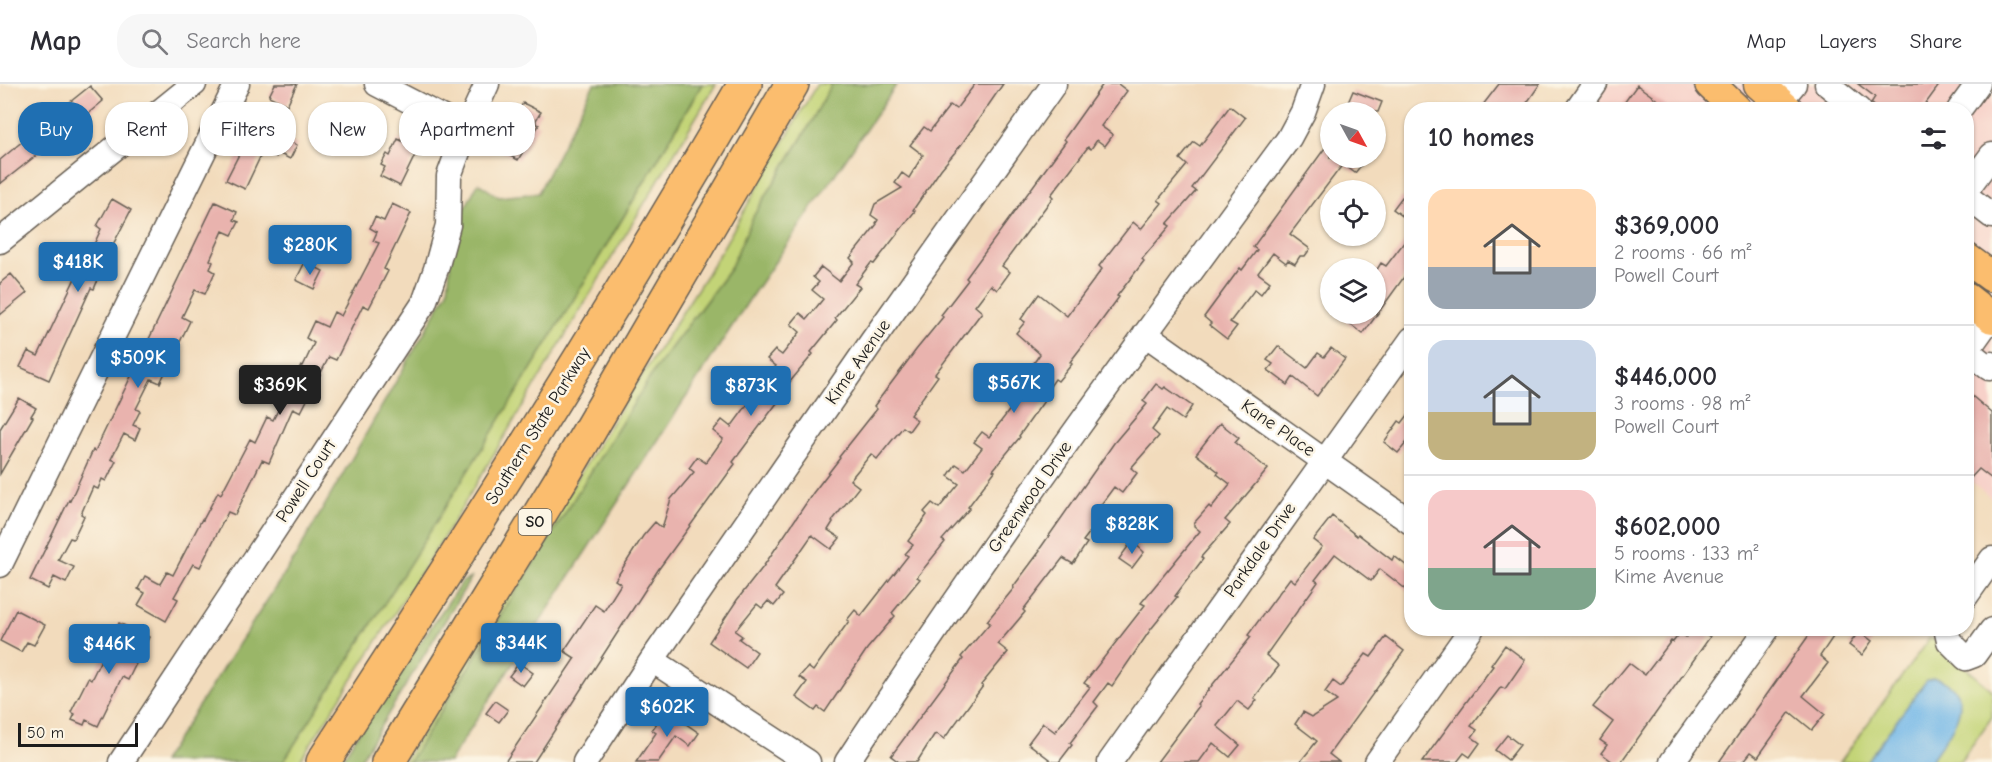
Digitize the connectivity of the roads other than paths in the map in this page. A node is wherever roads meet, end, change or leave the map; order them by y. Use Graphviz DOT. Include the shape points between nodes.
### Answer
graph roads {
  1 [pos="194,84"];
  2 [pos="237,84"];
  3 [pos="377,84"];
  4 [pos="487,84"];
  5 [pos="746,84"];
  6 [pos="792,84"];
  7 [pos="1054,84"];
  8 [pos="1313,84"];
  9 [pos="1594,84"];
  10 [pos="1710,84"];
  11 [pos="1827,84"];
  12 [pos="1978,84"];
  13 [pos="412,102"];
  14 [pos="479,102"];
  15 [pos="1582,102"];
  16 [pos="1729,102"];
  17 [pos="1849,102"];
  18 [pos="1965,102"];
  19 [pos="1992,155"];
  20 [pos="456,156"];
  21 [pos="1974,179"];
  22 [pos="1974,202"];
  23 [pos="1992,216"];
  24 [pos="0,240"];
  25 [pos="1974,264"];
  26 [pos="1992,277"];
  27 [pos="1974,304"];
  28 [pos="1992,318"];
  29 [pos="1145,334"];
  30 [pos="1974,340"];
  31 [pos="1404,350"];
  32 [pos="1974,352"];
  33 [pos="1991,368"];
  34 [pos="1324,460"];
  35 [pos="1404,517"];
  36 [pos="1992,560"];
  37 [pos="0,565"];
  38 [pos="1974,585"];
  39 [pos="1992,630"];
  40 [pos="1466,636"];
  41 [pos="1762,636"];
  42 [pos="1948,636"];
  43 [pos="652,660"];
  44 [pos="121,762"];
  45 [pos="323,762"];
  46 [pos="388,762"];
  47 [pos="585,762"];
  48 [pos="808,762"];
  49 [pos="847,762"];
  50 [pos="1110,762"];
  51 [pos="1377,762"];
  52 [pos="1672,762"];
  1 -- 24 [label="street"];
  2 -- 37 [label="street"];
  3 -- 13 [label="street"];
  4 -- 14 [label="street, Powell Court"];
  5 -- 45 [label="highway, Southern State Parkway" via="521,454"];
  6 -- 46 [label="highway, SO" via="566,471"];
  7 -- 43 [label="street, Kime Avenue"];
  8 -- 29 [label="street, Greenwood Drive" via="1289,138"];
  9 -- 15 [label="street"];
  10 -- 16 [label="main road"];
  11 -- 17 [label="street"];
  12 -- 18 [label="street"];
  19 -- 21 [label="street"];
  20 -- 44 [label="street, Powell Court" via="449,176 448,225 424,303"];
  22 -- 23 [label="street"];
  25 -- 26 [label="main road"];
  27 -- 28 [label="main road"];
  28 -- 30 [label="street"];
  29 -- 34 [label="street, Kane Place"];
  29 -- 49 [label="street, Greenwood Drive"];
  31 -- 34 [label="street, Parkdale Drive"];
  32 -- 33 [label="street"];
  34 -- 35 [label="street, Kane Place"];
  34 -- 50 [label="street, Parkdale Drive"];
  36 -- 38 [label="street"];
  39 -- 42 [label="street" via="1974,655 1966,658"];
  40 -- 51 [label="street"];
  41 -- 52 [label="street"];
  43 -- 47 [label="street, Kime Avenue"];
  43 -- 48 [label="street"];
}
